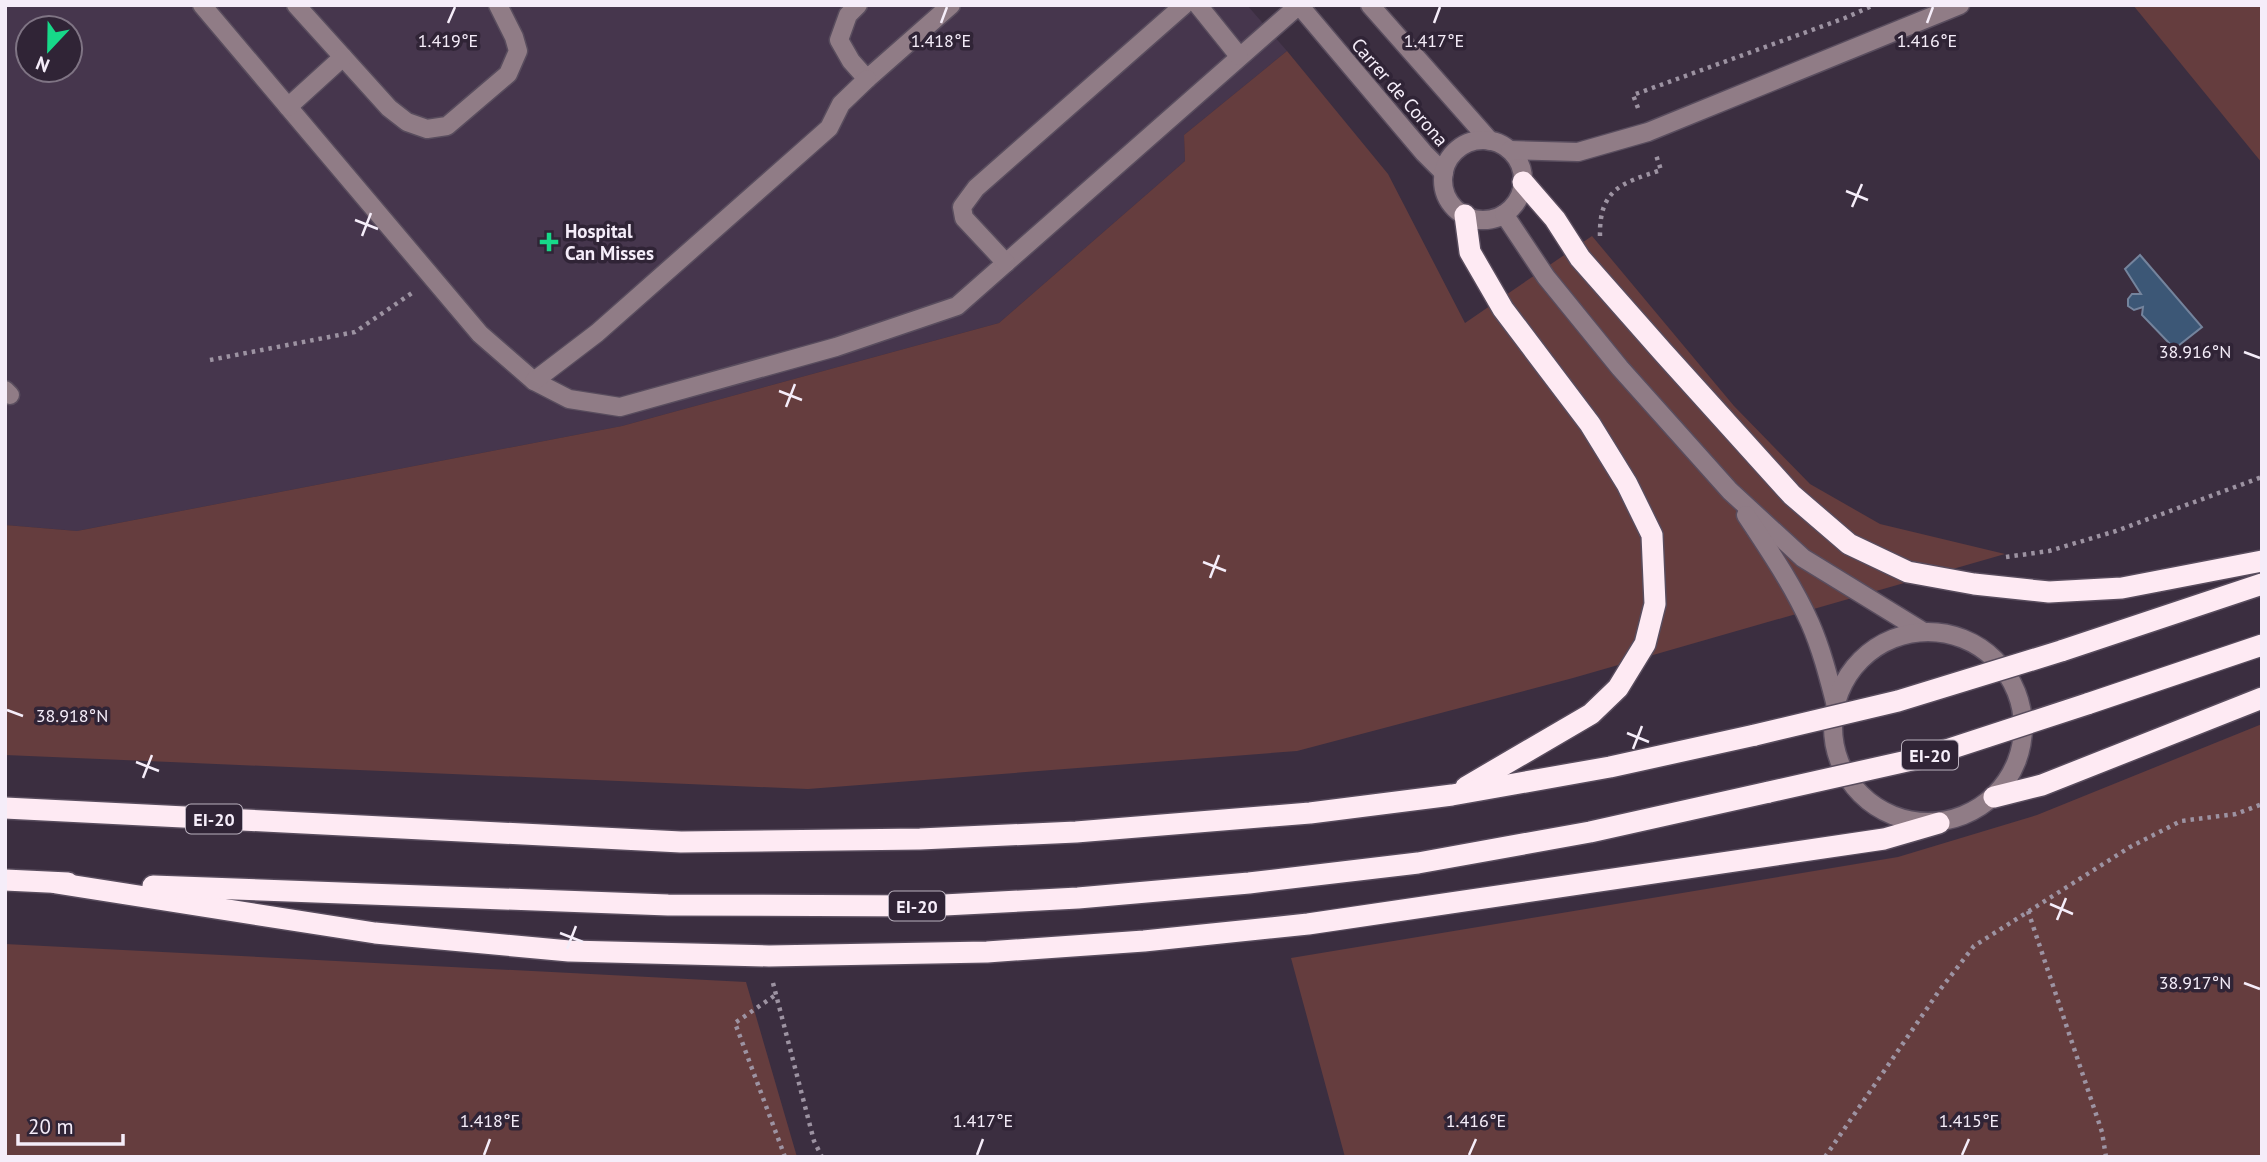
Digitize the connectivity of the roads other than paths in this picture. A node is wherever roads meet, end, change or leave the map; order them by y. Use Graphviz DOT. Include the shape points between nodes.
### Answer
graph roads {
  1 [pos="202,5"];
  2 [pos="296,5"];
  3 [pos="498,5"];
  4 [pos="858,5"];
  5 [pos="951,5"];
  6 [pos="1184,5"];
  7 [pos="1198,5"];
  8 [pos="1299,5"];
  9 [pos="1370,5"];
  10 [pos="1961,5"];
  11 [pos="1239,56"];
  12 [pos="343,57"];
  13 [pos="867,79"];
  14 [pos="288,107"];
  15 [pos="1490,141"];
  16 [pos="1510,150"];
  17 [pos="1444,173"];
  18 [pos="1523,182"];
  19 [pos="1504,214"];
  20 [pos="1465,215"];
  21 [pos="1006,263"];
  22 [pos="534,381"];
  23 [pos="1730,491"];
  24 [pos="2262,561"];
  25 [pos="2262,584"];
  26 [pos="1922,631"];
  27 [pos="2262,645"];
  28 [pos="2262,698"];
  29 [pos="1835,702"];
  30 [pos="1452,794"];
  31 [pos="1994,797"];
  32 [pos="5,808"];
  33 [pos="1939,823"];
  34 [pos="5,880"];
  35 [pos="55,883"];
  1 -- 14 [label="street"];
  2 -- 12 [label="street"];
  3 -- 12 [label="street" via="518,51 508,74 447,125 427,129 407,122"];
  4 -- 13 [label="street" via="848,15 839,40"];
  5 -- 13 [label="street"];
  6 -- 21 [label="street" via="976,188 962,207 964,218"];
  7 -- 11 [label="street"];
  8 -- 11 [label="street"];
  8 -- 17 [label="street, Carrer de Corona"];
  9 -- 15 [label="street, Carrer de Corona"];
  10 -- 16 [label="street" via="1648,132 1578,152"];
  11 -- 21 [label="street"];
  12 -- 14 [label="street"];
  13 -- 22 [label="street" via="841,104 829,128 597,333"];
  14 -- 22 [label="street" via="480,334"];
  15 -- 16 [label="street"];
  15 -- 17 [label="street" via="1465,144 1447,161"];
  16 -- 18 [label="street" via="1522,170"];
  17 -- 20 [label="street" via="1447,198"];
  18 -- 19 [label="street" via="1513,206"];
  18 -- 24 [label="highway" via="1580,258 1662,351 1792,495 1849,544 1908,572 2049,592 2122,587"];
  19 -- 20 [label="street" via="1491,219"];
  19 -- 23 [label="street" via="1554,288"];
  20 -- 30 [label="highway" via="1470,252 1503,309 1590,424 1628,484 1652,535 1655,604 1645,644 1618,688 1591,714"];
  21 -- 22 [label="street" via="957,306 836,347 620,407 569,399"];
  23 -- 26 [label="street" via="1803,558"];
  23 -- 29 [label="street" via="1783,571 1810,623"];
  25 -- 30 [label="highway, EI-20, bridge" via="1898,701 1610,767"];
  26 -- 29 [label="street" via="1885,641 1857,662"];
  26 -- 31 [label="street" via="1956,635 1990,653 2018,692 2025,731 2015,770"];
  27 -- 35 [label="highway, EI-20, bridge" via="1926,757 1590,832 1418,863 1236,885 953,904 668,905"];
  28 -- 31 [label="highway" via="2042,785"];
  29 -- 33 [label="street" via="1832,734 1839,762 1855,789 1879,809 1907,821"];
  30 -- 32 [label="highway, EI-20" via="1310,813 1076,832 681,842"];
  31 -- 33 [label="street" via="1968,815"];
  33 -- 35 [label="highway" via="1884,839 1308,924 987,952 769,956 569,951 375,933"];
  34 -- 35 [label="highway, EI-20"];
}
